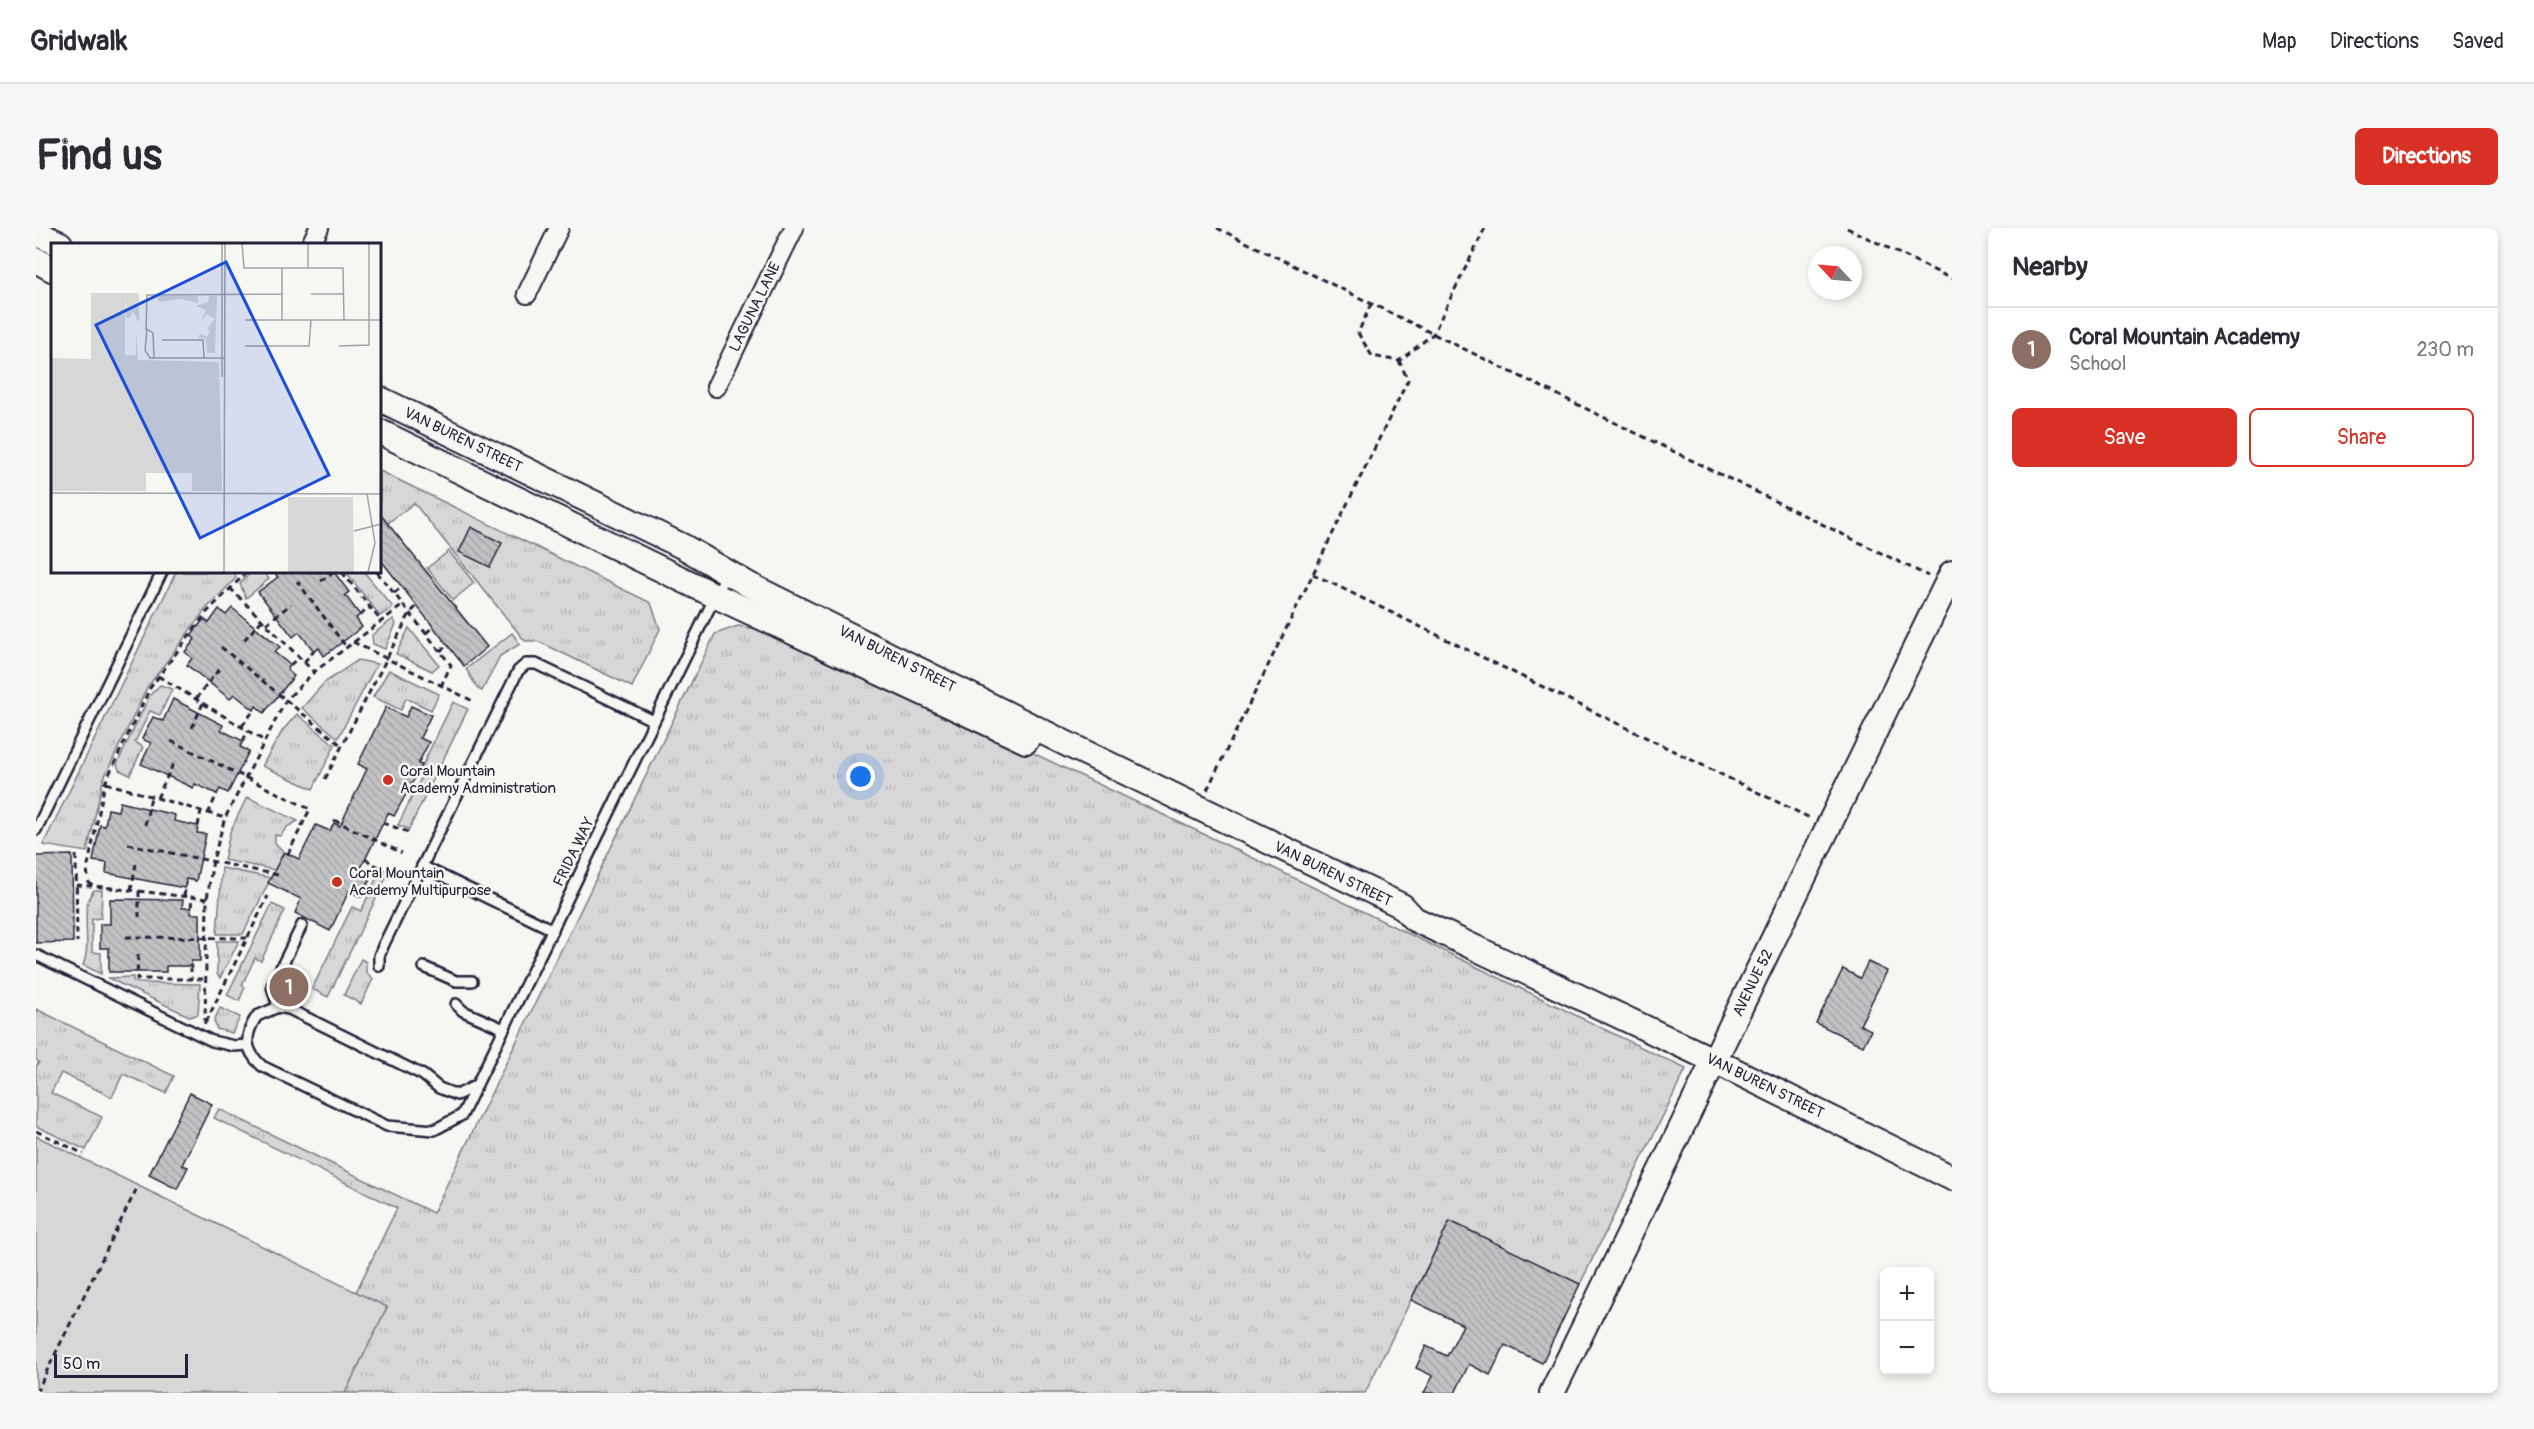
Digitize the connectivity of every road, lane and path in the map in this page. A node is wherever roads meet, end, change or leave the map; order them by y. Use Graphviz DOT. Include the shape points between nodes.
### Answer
graph roads {
  1 [pos="319,228"];
  2 [pos="560,228"];
  3 [pos="794,228"];
  4 [pos="1217,228"];
  5 [pos="1485,228"];
  6 [pos="1846,228"];
  7 [pos="36,233"];
  8 [pos="58,243"];
  9 [pos="312,243"];
  10 [pos="36,260"];
  11 [pos="51,268"];
  12 [pos="1952,279"];
  13 [pos="527,294"];
  14 [pos="1371,304"];
  15 [pos="1433,334"];
  16 [pos="1399,361"];
  17 [pos="716,387"];
  18 [pos="381,399"];
  19 [pos="381,432"];
  20 [pos="727,572"];
  21 [pos="162,573"];
  22 [pos="238,573"];
  23 [pos="246,573"];
  24 [pos="332,573"];
  25 [pos="343,573"];
  26 [pos="378,573"];
  27 [pos="1313,574"];
  28 [pos="240,578"];
  29 [pos="1949,579"];
  30 [pos="297,581"];
  31 [pos="321,581"];
  32 [pos="402,587"];
  33 [pos="230,588"];
  34 [pos="393,593"];
  35 [pos="713,601"];
  36 [pos="291,604"];
  37 [pos="403,605"];
  38 [pos="417,606"];
  39 [pos="370,608"];
  40 [pos="410,612"];
  41 [pos="360,615"];
  42 [pos="262,620"];
  43 [pos="381,621"];
  44 [pos="266,624"];
  45 [pos="434,627"];
  46 [pos="426,633"];
  47 [pos="244,640"];
  48 [pos="353,642"];
  49 [pos="448,645"];
  50 [pos="221,647"];
  51 [pos="346,648"];
  52 [pos="314,651"];
  53 [pos="440,651"];
  54 [pos="299,657"];
  55 [pos="387,659"];
  56 [pos="304,662"];
  57 [pos="290,665"];
  58 [pos="219,669"];
  59 [pos="314,672"];
  60 [pos="159,676"];
  61 [pos="441,686"];
  62 [pos="196,699"];
  63 [pos="286,700"];
  64 [pos="475,702"];
  65 [pos="203,703"];
  66 [pos="254,710"];
  67 [pos="654,722"];
  68 [pos="242,726"];
  69 [pos="192,728"];
  70 [pos="248,730"];
  71 [pos="263,740"];
  72 [pos="171,741"];
  73 [pos="243,741"];
  74 [pos="341,745"];
  75 [pos="174,762"];
  76 [pos="245,777"];
  77 [pos="325,779"];
  78 [pos="105,783"];
  79 [pos="217,794"];
  80 [pos="151,797"];
  81 [pos="157,798"];
  82 [pos="1198,809"];
  83 [pos="201,812"];
  84 [pos="208,814"];
  85 [pos="225,818"];
  86 [pos="334,820"];
  87 [pos="383,823"];
  88 [pos="145,825"];
  89 [pos="198,826"];
  90 [pos="1828,827"];
  91 [pos="36,830"];
  92 [pos="411,833"];
  93 [pos="128,844"];
  94 [pos="402,853"];
  95 [pos="76,855"];
  96 [pos="286,858"];
  97 [pos="365,859"];
  98 [pos="213,860"];
  99 [pos="136,864"];
  100 [pos="422,866"];
  101 [pos="392,874"];
  102 [pos="278,875"];
  103 [pos="186,883"];
  104 [pos="76,885"];
  105 [pos="94,886"];
  106 [pos="131,890"];
  107 [pos="139,891"];
  108 [pos="183,896"];
  109 [pos="268,896"];
  110 [pos="192,897"];
  111 [pos="207,899"];
  112 [pos="191,908"];
  113 [pos="139,917"];
  114 [pos="1414,919"];
  115 [pos="302,925"];
  116 [pos="553,930"];
  117 [pos="126,937"];
  118 [pos="206,937"];
  119 [pos="247,938"];
  120 [pos="77,942"];
  121 [pos="36,955"];
  122 [pos="138,956"];
  123 [pos="191,966"];
  124 [pos="379,966"];
  125 [pos="424,967"];
  126 [pos="191,979"];
  127 [pos="206,979"];
  128 [pos="472,981"];
  129 [pos="456,1004"];
  130 [pos="278,1007"];
  131 [pos="504,1029"];
  132 [pos="247,1044"];
  133 [pos="1715,1061"];
  134 [pos="477,1085"];
  135 [pos="36,1131"];
  136 [pos="84,1154"];
  137 [pos="1952,1178"];
  138 [pos="138,1186"];
  139 [pos="36,1393"];
  140 [pos="1552,1393"];
  1 -- 9 [label="street"];
  2 -- 13 [label="street"];
  3 -- 17 [label="street, LAGUNA LANE"];
  4 -- 14 [label="path"];
  5 -- 15 [label="path"];
  6 -- 12 [label="path"];
  7 -- 8 [label="street"];
  10 -- 11 [label="street"];
  14 -- 15 [label="path"];
  14 -- 16 [label="path" via="1358,333 1372,356"];
  15 -- 16 [label="path"];
  15 -- 29 [label="path"];
  16 -- 27 [label="path" via="1408,380"];
  18 -- 20 [label="street, VAN BUREN STREET" via="684,547"];
  19 -- 35 [label="street, VAN BUREN STREET" via="591,535"];
  20 -- 35 [label="lane, FRIDA WAY"];
  20 -- 82 [label="street, VAN BUREN STREET"];
  21 -- 91 [label="lane"];
  22 -- 28 [label="path"];
  23 -- 28 [label="path"];
  24 -- 31 [label="path"];
  25 -- 39 [label="path"];
  26 -- 34 [label="path"];
  27 -- 82 [label="path"];
  27 -- 90 [label="path"];
  28 -- 33 [label="path"];
  29 -- 90 [label="street, AVENUE 52"];
  30 -- 51 [label="path"];
  32 -- 34 [label="path"];
  33 -- 42 [label="path"];
  33 -- 60 [label="path" via="195,626"];
  34 -- 37 [label="path"];
  35 -- 67 [label="lane, FRIDA WAY"];
  35 -- 114 [label="street, VAN BUREN STREET" via="1373,907"];
  36 -- 44 [label="path"];
  37 -- 40 [label="path"];
  37 -- 43 [label="path"];
  38 -- 40 [label="path"];
  39 -- 41 [label="path"];
  39 -- 43 [label="path"];
  40 -- 46 [label="path"];
  40 -- 55 [label="path"];
  42 -- 44 [label="path"];
  42 -- 47 [label="path"];
  43 -- 48 [label="path"];
  44 -- 54 [label="path"];
  45 -- 46 [label="path"];
  46 -- 53 [label="path"];
  48 -- 51 [label="path"];
  48 -- 55 [label="path"];
  49 -- 53 [label="path"];
  50 -- 63 [label="path"];
  51 -- 59 [label="path"];
  52 -- 56 [label="path"];
  53 -- 61 [label="path" via="451,665"];
  54 -- 56 [label="path"];
  54 -- 57 [label="path"];
  55 -- 61 [label="path"];
  55 -- 74 [label="path"];
  56 -- 59 [label="path"];
  58 -- 62 [label="path"];
  59 -- 63 [label="path"];
  60 -- 62 [label="path"];
  60 -- 78 [label="path"];
  61 -- 64 [label="path"];
  62 -- 65 [label="path"];
  63 -- 71 [label="path"];
  63 -- 74 [label="path"];
  65 -- 68 [label="path"];
  65 -- 69 [label="path"];
  66 -- 68 [label="path"];
  67 -- 100 [label="lane" via="536,664 526,664 518,670"];
  67 -- 116 [label="lane, FRIDA WAY"];
  68 -- 70 [label="path"];
  70 -- 71 [label="path"];
  70 -- 73 [label="path"];
  71 -- 76 [label="path"];
  72 -- 76 [label="path"];
  74 -- 77 [label="path"];
  75 -- 81 [label="path"];
  76 -- 85 [label="path"];
  76 -- 96 [label="path" via="310,809"];
  78 -- 80 [label="path"];
  78 -- 105 [label="path" via="87,870"];
  79 -- 84 [label="path"];
  80 -- 81 [label="path"];
  80 -- 88 [label="path"];
  81 -- 83 [label="path"];
  82 -- 114 [label="street, VAN BUREN STREET" via="1402,906"];
  83 -- 84 [label="path"];
  83 -- 89 [label="path"];
  84 -- 85 [label="path"];
  85 -- 98 [label="path"];
  86 -- 94 [label="path"];
  87 -- 92 [label="path"];
  90 -- 133 [label="street, AVENUE 52"];
  93 -- 98 [label="path"];
  95 -- 104 [label="path"];
  97 -- 101 [label="path"];
  98 -- 102 [label="path"];
  98 -- 111 [label="path"];
  99 -- 106 [label="path"];
  100 -- 116 [label="lane"];
  100 -- 124 [label="lane" via="384,944"];
  103 -- 108 [label="path"];
  104 -- 105 [label="path"];
  104 -- 120 [label="path"];
  105 -- 106 [label="path"];
  106 -- 107 [label="path"];
  107 -- 108 [label="path"];
  107 -- 113 [label="path"];
  108 -- 110 [label="path"];
  109 -- 119 [label="path"];
  110 -- 111 [label="path"];
  110 -- 112 [label="path"];
  111 -- 118 [label="path"];
  114 -- 133 [label="street, VAN BUREN STREET"];
  115 -- 130 [label="lane" via="272,986"];
  116 -- 131 [label="lane, FRIDA WAY"];
  117 -- 118 [label="path"];
  118 -- 119 [label="path"];
  118 -- 127 [label="path"];
  119 -- 127 [label="path" via="205,1024"];
  121 -- 132 [label="lane" via="212,1041 234,1046"];
  122 -- 126 [label="path" via="137,979"];
  123 -- 126 [label="path"];
  125 -- 128 [label="lane" via="456,981"];
  126 -- 127 [label="path"];
  129 -- 131 [label="lane"];
  130 -- 132 [label="lane" via="257,1016 250,1026"];
  130 -- 134 [label="lane" via="423,1075 439,1088 457,1095"];
  131 -- 134 [label="lane, FRIDA WAY"];
  132 -- 134 [label="lane, FRIDA WAY" via="262,1066 387,1126 434,1130 462,1115"];
  133 -- 137 [label="street, VAN BUREN STREET"];
  133 -- 140 [label="street, AVENUE 52"];
  135 -- 136 [label="path"];
  138 -- 139 [label="path"];
}
